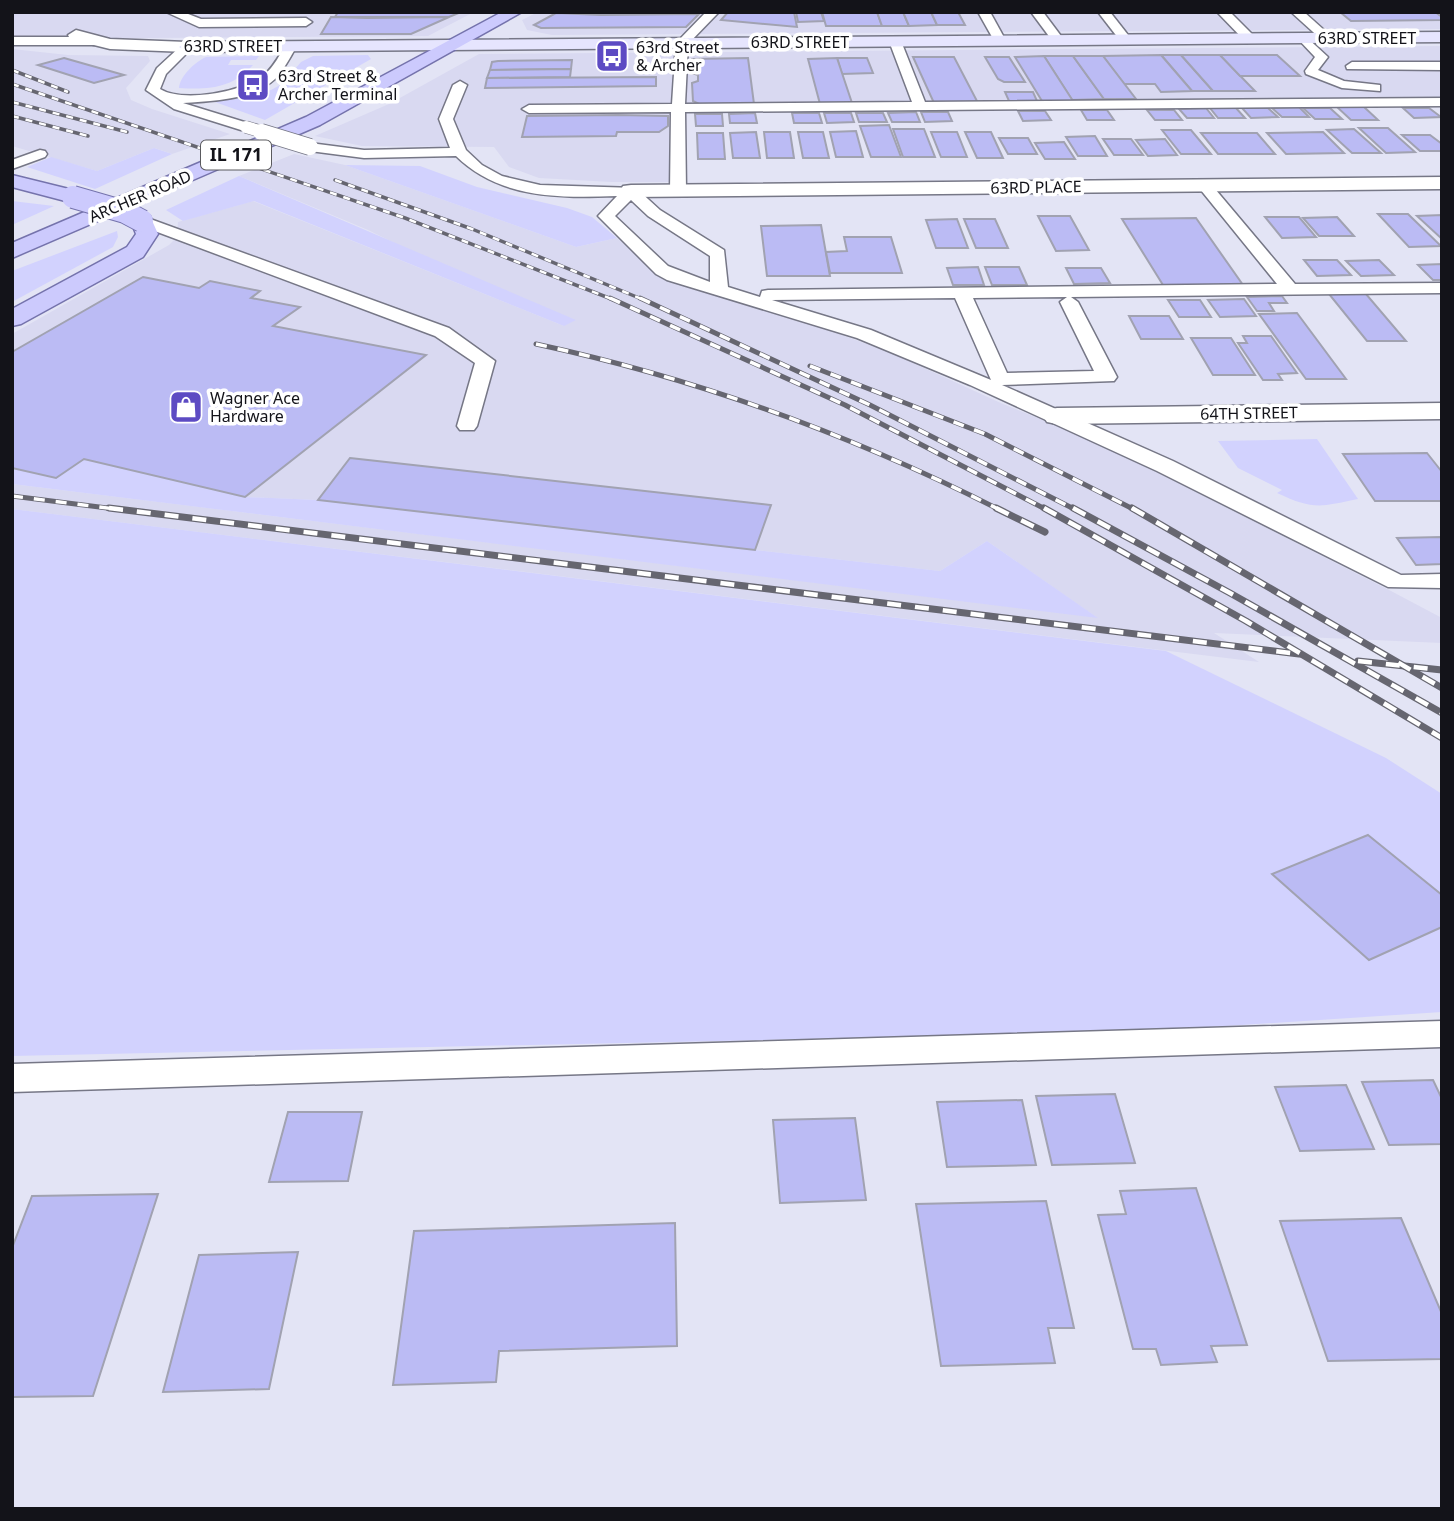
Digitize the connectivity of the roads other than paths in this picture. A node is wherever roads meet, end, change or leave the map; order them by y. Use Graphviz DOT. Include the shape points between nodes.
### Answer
graph roads {
  1 [pos="172,12"];
  2 [pos="514,12"];
  3 [pos="713,12"];
  4 [pos="984,12"];
  5 [pos="1037,12"];
  6 [pos="1104,12"];
  7 [pos="1223,12"];
  8 [pos="1297,12"];
  9 [pos="76,35"];
  10 [pos="1442,37"];
  11 [pos="1303,38"];
  12 [pos="1328,38"];
  13 [pos="1398,38"];
  14 [pos="1250,39"];
  15 [pos="1058,40"];
  16 [pos="1126,40"];
  17 [pos="12,41"];
  18 [pos="94,41"];
  19 [pos="895,41"];
  20 [pos="1000,41"];
  21 [pos="682,43"];
  22 [pos="453,45"];
  23 [pos="258,46"];
  24 [pos="291,46"];
  25 [pos="187,47"];
  26 [pos="1352,66"];
  27 [pos="1438,66"];
  28 [pos="460,85"];
  29 [pos="1393,88"];
  30 [pos="167,99"];
  31 [pos="1442,102"];
  32 [pos="920,107"];
  33 [pos="678,108"];
  34 [pos="529,109"];
  35 [pos="460,152"];
  36 [pos="40,154"];
  37 [pos="12,165"];
  38 [pos="12,181"];
  39 [pos="1442,183"];
  40 [pos="1205,186"];
  41 [pos="631,191"];
  42 [pos="678,191"];
  43 [pos="142,220"];
  44 [pos="12,251"];
  45 [pos="1442,288"];
  46 [pos="1290,289"];
  47 [pos="728,293"];
  48 [pos="962,293"];
  49 [pos="846,294"];
  50 [pos="1069,302"];
  51 [pos="857,315"];
  52 [pos="12,319"];
  53 [pos="1442,411"];
  54 [pos="1057,416"];
  55 [pos="467,426"];
  56 [pos="1442,581"];
  57 [pos="1442,1034"];
  58 [pos="12,1078"];
  1 -- 23 [label="lane" via="199,23 311,20"];
  2 -- 22 [label="main road, IL 171"];
  3 -- 21 [label="lane"];
  4 -- 20 [label="lane"];
  5 -- 15 [label="lane"];
  6 -- 16 [label="lane"];
  7 -- 14 [label="lane"];
  8 -- 12 [label="lane"];
  9 -- 18 [label="street, 63RD STREET"];
  10 -- 13 [label="main road, 63RD STREET"];
  11 -- 12 [label="main road, 63RD STREET"];
  11 -- 14 [label="main road, 63RD STREET"];
  11 -- 29 [label="lane" via="1322,57 1311,71 1325,80 1357,88"];
  12 -- 13 [label="main road, 63RD STREET"];
  13 -- 27 [label="lane"];
  14 -- 16 [label="main road, 63RD STREET"];
  15 -- 16 [label="main road, 63RD STREET"];
  15 -- 20 [label="main road, 63RD STREET"];
  17 -- 18 [label="lane"];
  18 -- 25 [label="street, 63RD STREET"];
  19 -- 20 [label="main road, 63RD STREET"];
  19 -- 21 [label="main road, 63RD STREET"];
  19 -- 32 [label="lane"];
  21 -- 22 [label="main road, 63RD STREET"];
  21 -- 33 [label="lane"];
  22 -- 24 [label="main road, 63RD STREET"];
  22 -- 44 [label="main road, ARCHER ROAD / IL 171" via="313,121"];
  23 -- 24 [label="main road, 63RD STREET"];
  23 -- 25 [label="main road, 63RD STREET"];
  24 -- 30 [label="lane" via="274,72 254,85 221,94"];
  25 -- 30 [label="lane" via="155,81 153,90"];
  26 -- 27 [label="lane"];
  28 -- 35 [label="lane" via="446,119"];
  30 -- 35 [label="lane, bridge" via="310,147 364,154"];
  31 -- 32 [label="lane"];
  32 -- 33 [label="lane"];
  33 -- 34 [label="lane"];
  33 -- 42 [label="lane"];
  35 -- 41 [label="lane" via="477,167 515,185 579,192"];
  36 -- 37 [label="lane"];
  38 -- 43 [label="main road, bridge"];
  39 -- 40 [label="street, 63RD PLACE"];
  40 -- 42 [label="street, 63RD PLACE"];
  40 -- 46 [label="lane"];
  41 -- 42 [label="street, 63RD PLACE"];
  41 -- 47 [label="lane" via="654,213 718,254"];
  41 -- 47 [label="lane" via="606,216 662,270"];
  43 -- 52 [label="main road" via="147,234 135,252"];
  43 -- 55 [label="lane" via="442,332 485,361"];
  45 -- 46 [label="lane"];
  46 -- 48 [label="lane"];
  47 -- 49 [label="lane"];
  47 -- 54 [label="lane" via="864,334"];
  48 -- 49 [label="lane"];
  48 -- 50 [label="lane" via="1000,379 1107,377"];
  49 -- 51 [label="lane"];
  53 -- 54 [label="street, 64TH STREET"];
  54 -- 56 [label="lane" via="1396,582"];
  57 -- 58 [label="lane"];
}
